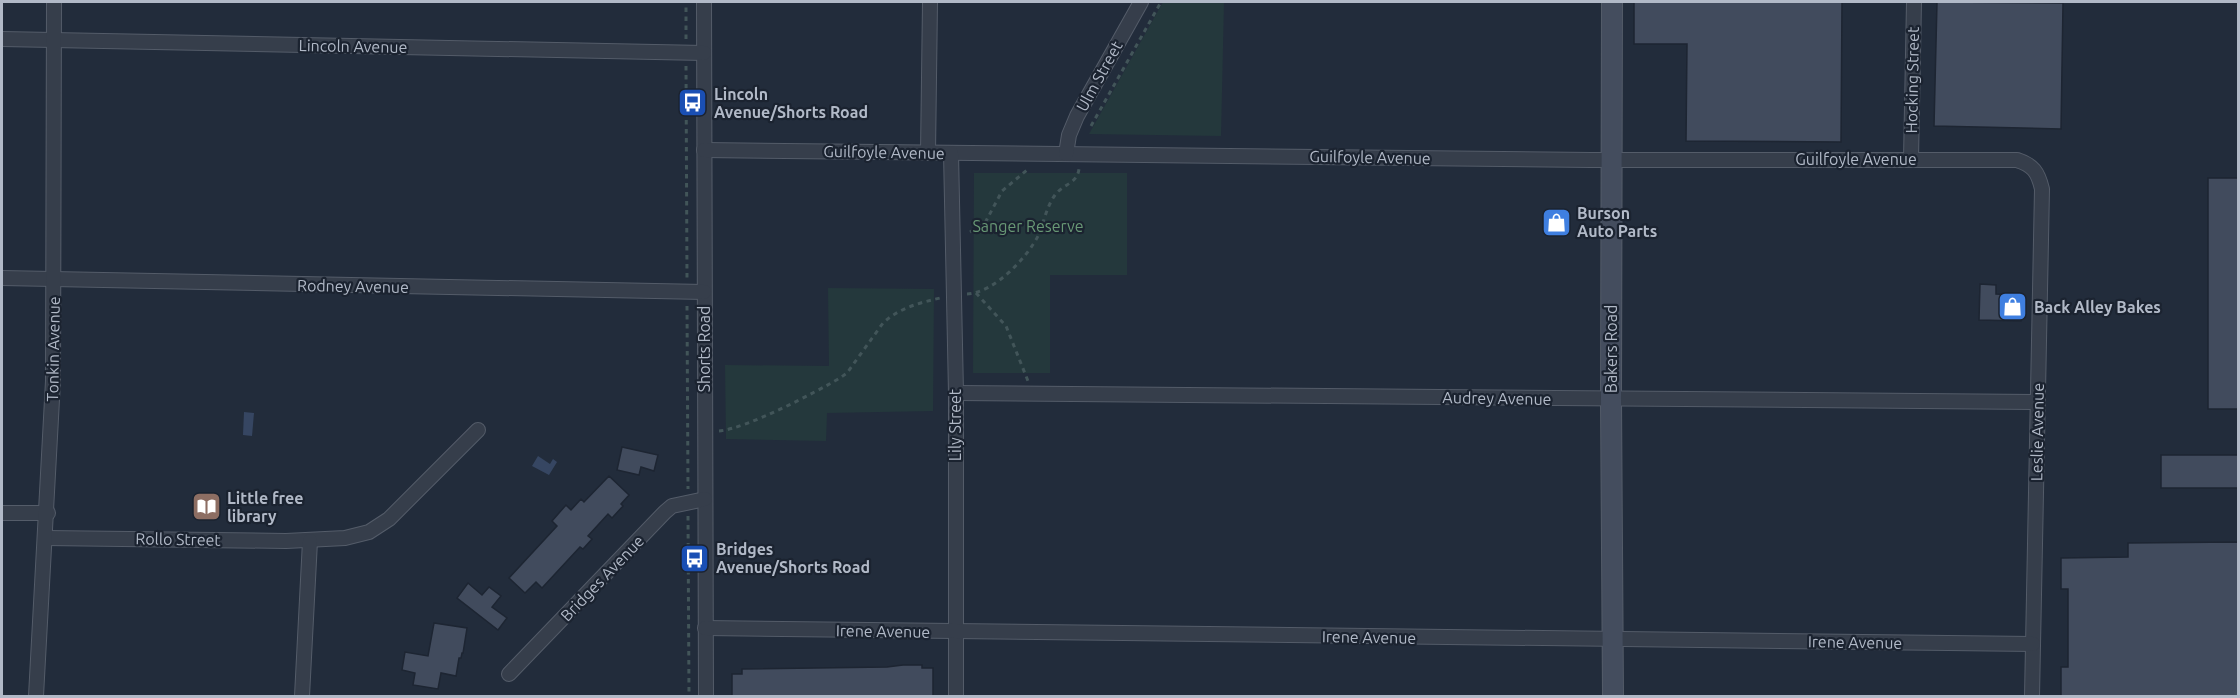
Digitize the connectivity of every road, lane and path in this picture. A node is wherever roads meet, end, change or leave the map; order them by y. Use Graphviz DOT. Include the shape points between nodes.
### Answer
graph roads {
  1 [pos="54,2"];
  2 [pos="686,2"];
  3 [pos="704,2"];
  4 [pos="930,2"];
  5 [pos="1141,2"];
  6 [pos="1612,2"];
  7 [pos="1914,2"];
  8 [pos="2,39"];
  9 [pos="54,40"];
  10 [pos="686,52"];
  11 [pos="704,52"];
  12 [pos="704,150"];
  13 [pos="928,153"];
  14 [pos="951,153"];
  15 [pos="1066,154"];
  16 [pos="1911,159"];
  17 [pos="1612,160"];
  18 [pos="2035,168"];
  19 [pos="1027,170"];
  20 [pos="970,232"];
  21 [pos="2,278"];
  22 [pos="54,280"];
  23 [pos="687,292"];
  24 [pos="704,292"];
  25 [pos="976,293"];
  26 [pos="956,393"];
  27 [pos="1032,393"];
  28 [pos="1611,399"];
  29 [pos="2037,402"];
  30 [pos="478,430"];
  31 [pos="705,499"];
  32 [pos="688,502"];
  33 [pos="2,513"];
  34 [pos="48,513"];
  35 [pos="46,538"];
  36 [pos="310,541"];
  37 [pos="705,628"];
  38 [pos="956,632"];
  39 [pos="1612,640"];
  40 [pos="2033,644"];
  41 [pos="509,674"];
  42 [pos="36,696"];
  43 [pos="302,696"];
  44 [pos="688,696"];
  45 [pos="706,696"];
  46 [pos="956,696"];
  47 [pos="1613,696"];
  48 [pos="2032,696"];
  1 -- 9 [label="street, Tonkin Avenue"];
  2 -- 10 [label="path"];
  3 -- 11 [label="street, Shorts Road"];
  4 -- 13 [label="street"];
  5 -- 15 [label="street, Ulm Street" via="1077,116"];
  6 -- 17 [label="street, Bakers Road"];
  7 -- 16 [label="street, Hocking Street"];
  8 -- 9 [label="street, Lincoln Avenue"];
  9 -- 10 [label="street, Lincoln Avenue"];
  9 -- 22 [label="street, Tonkin Avenue"];
  10 -- 11 [label="street, Lincoln Avenue"];
  10 -- 23 [label="path"];
  11 -- 12 [label="street, Shorts Road"];
  12 -- 13 [label="street, Guilfoyle Avenue"];
  12 -- 24 [label="street, Shorts Road"];
  13 -- 14 [label="street, Guilfoyle Avenue"];
  14 -- 15 [label="street, Guilfoyle Avenue"];
  14 -- 26 [label="street, Lily Street"];
  15 -- 17 [label="street, Guilfoyle Avenue"];
  16 -- 17 [label="street, Guilfoyle Avenue"];
  16 -- 18 [label="street, Guilfoyle Avenue" via="2017,160"];
  17 -- 28 [label="street, Bakers Road"];
  18 -- 29 [label="street, Leslie Avenue" via="2042,189"];
  19 -- 20 [label="path" via="1002,191 985,223"];
  21 -- 22 [label="street, Rodney Avenue"];
  22 -- 23 [label="street, Rodney Avenue"];
  22 -- 34 [label="street, Tonkin Avenue"];
  23 -- 24 [label="street, Rodney Avenue"];
  23 -- 32 [label="path"];
  24 -- 31 [label="street, Shorts Road"];
  25 -- 27 [label="path" via="1006,326"];
  26 -- 27 [label="street, Audrey Avenue"];
  26 -- 38 [label="street, Lily Street"];
  27 -- 28 [label="street, Audrey Avenue"];
  28 -- 29 [label="street, Audrey Avenue"];
  28 -- 39 [label="street, Bakers Road"];
  29 -- 40 [label="street, Leslie Avenue"];
  30 -- 36 [label="street, Rollo Street" via="378,527 345,538"];
  31 -- 32 [label="street, Bridges Avenue"];
  31 -- 37 [label="street, Shorts Road"];
  32 -- 41 [label="street, Bridges Avenue" via="665,512"];
  32 -- 44 [label="path"];
  33 -- 34 [label="street"];
  34 -- 35 [label="street, Tonkin Avenue"];
  35 -- 36 [label="street, Rollo Street"];
  35 -- 42 [label="street, Tonkin Avenue"];
  36 -- 43 [label="street"];
  37 -- 38 [label="street, Irene Avenue"];
  37 -- 45 [label="street, Shorts Road"];
  38 -- 39 [label="street, Irene Avenue"];
  38 -- 46 [label="street, Lily Street"];
  39 -- 40 [label="street, Irene Avenue"];
  39 -- 47 [label="street, Bakers Road"];
  40 -- 48 [label="street, Leslie Avenue"];
}
